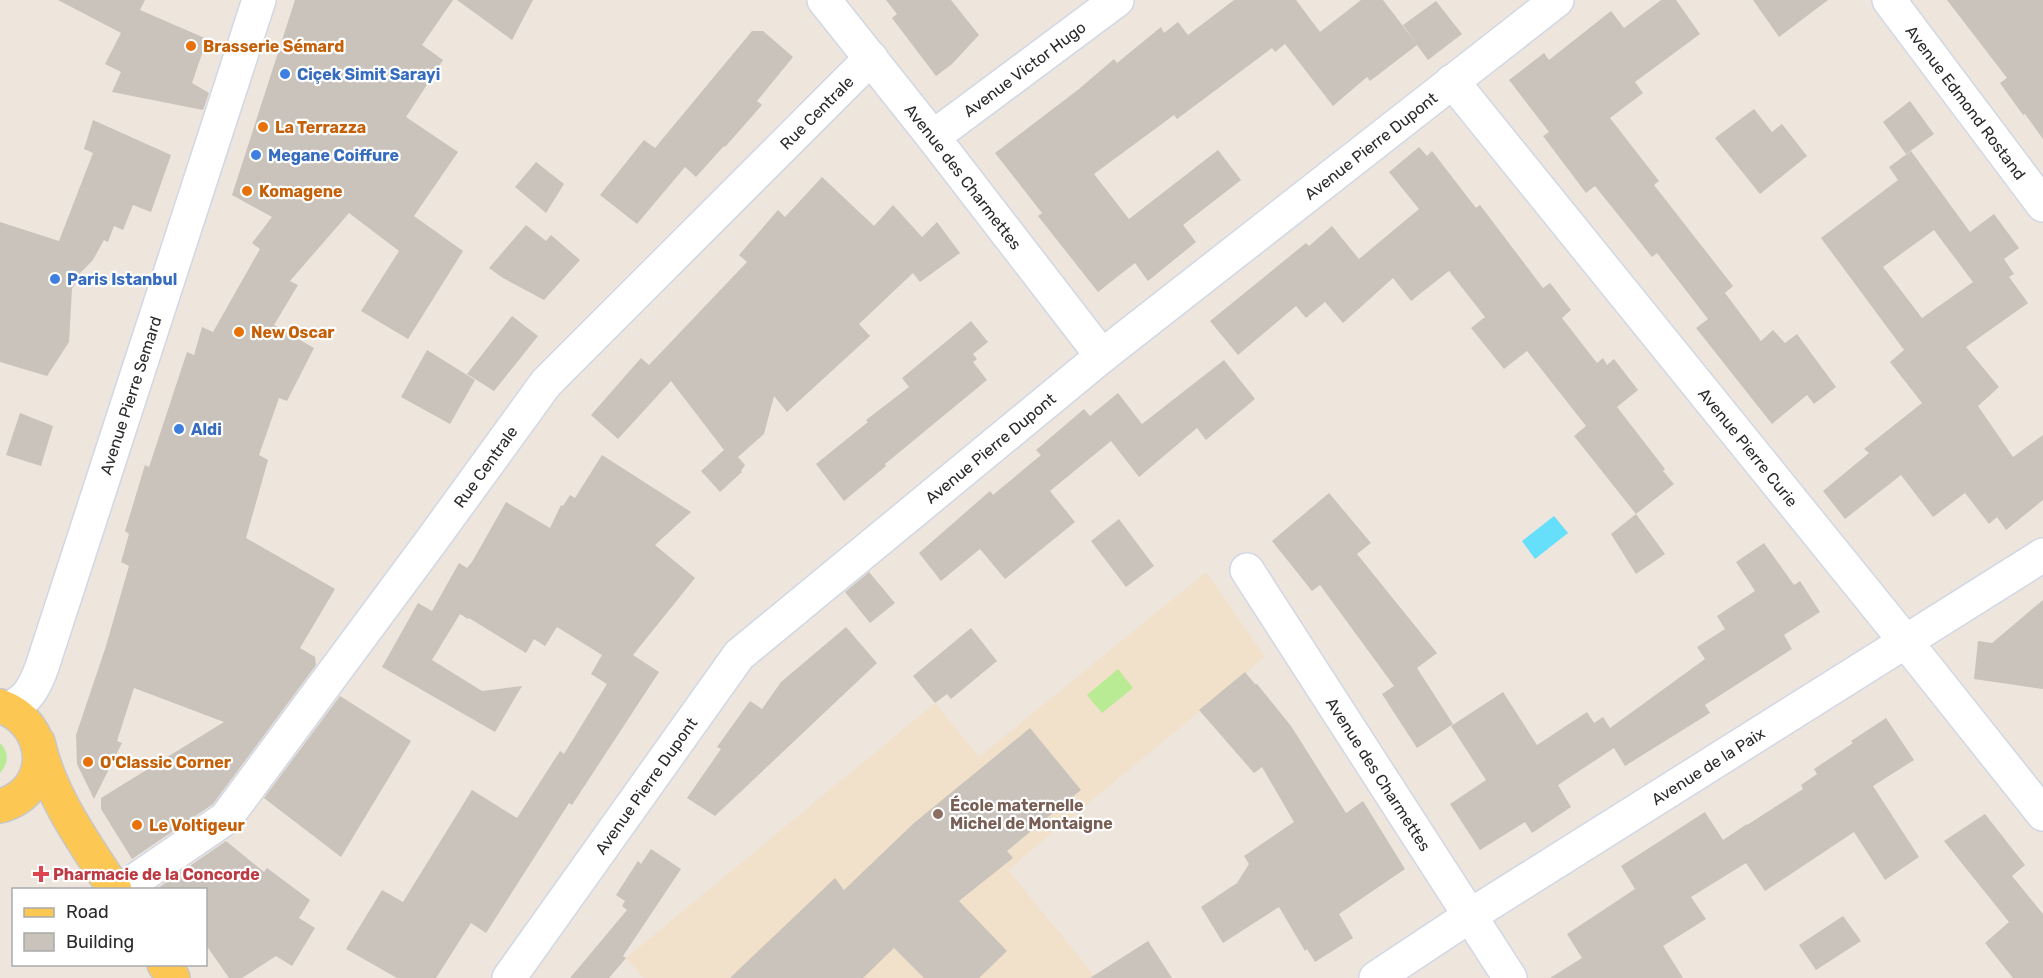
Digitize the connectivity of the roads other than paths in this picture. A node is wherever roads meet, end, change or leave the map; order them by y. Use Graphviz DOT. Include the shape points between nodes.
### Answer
graph roads {
  1 [pos="824,0"];
  2 [pos="1117,0"];
  3 [pos="1557,0"];
  4 [pos="1889,0"];
  5 [pos="252,3"];
  6 [pos="871,58"];
  7 [pos="1452,81"];
  8 [pos="933,137"];
  9 [pos="2043,205"];
  10 [pos="1102,356"];
  11 [pos="2043,555"];
  12 [pos="1247,570"];
  13 [pos="1906,642"];
  14 [pos="2,706"];
  15 [pos="38,742"];
  16 [pos="3,807"];
  17 [pos="2043,814"];
  18 [pos="84,842"];
  19 [pos="115,888"];
  20 [pos="124,888"];
  21 [pos="1471,915"];
  22 [pos="509,978"];
  23 [pos="1376,978"];
  24 [pos="1510,978"];
  1 -- 6 [label="street, Avenue des Charmettes"];
  2 -- 8 [label="street, Avenue Victor Hugo"];
  3 -- 7 [label="street, Avenue Pierre Dupont"];
  4 -- 9 [label="street, Avenue Edmond Rostand"];
  5 -- 14 [label="street, Avenue Pierre Semard" via="36,684 16,706"];
  6 -- 8 [label="street, Avenue des Charmettes"];
  6 -- 20 [label="street, Rue Centrale" via="546,384 225,818"];
  7 -- 10 [label="street, Avenue Pierre Dupont"];
  7 -- 13 [label="street, Avenue Pierre Curie"];
  8 -- 10 [label="street, Avenue des Charmettes"];
  10 -- 22 [label="street, Avenue Pierre Dupont" via="739,655"];
  11 -- 13 [label="street, Avenue de la Paix"];
  12 -- 21 [label="street, Avenue des Charmettes"];
  13 -- 17 [label="street, Avenue Pierre Curie"];
  13 -- 21 [label="street, Avenue de la Paix"];
  14 -- 15 [label="main road" via="28,724"];
  15 -- 16 [label="main road" via="40,761 34,779 23,794"];
  15 -- 18 [label="main road" via="48,776"];
  16 -- 18 [label="main road" via="26,806 41,811 66,825"];
  18 -- 19 [label="main road"];
  21 -- 23 [label="street, Avenue de la Paix"];
  21 -- 24 [label="street, Avenue des Charmettes"];
}
